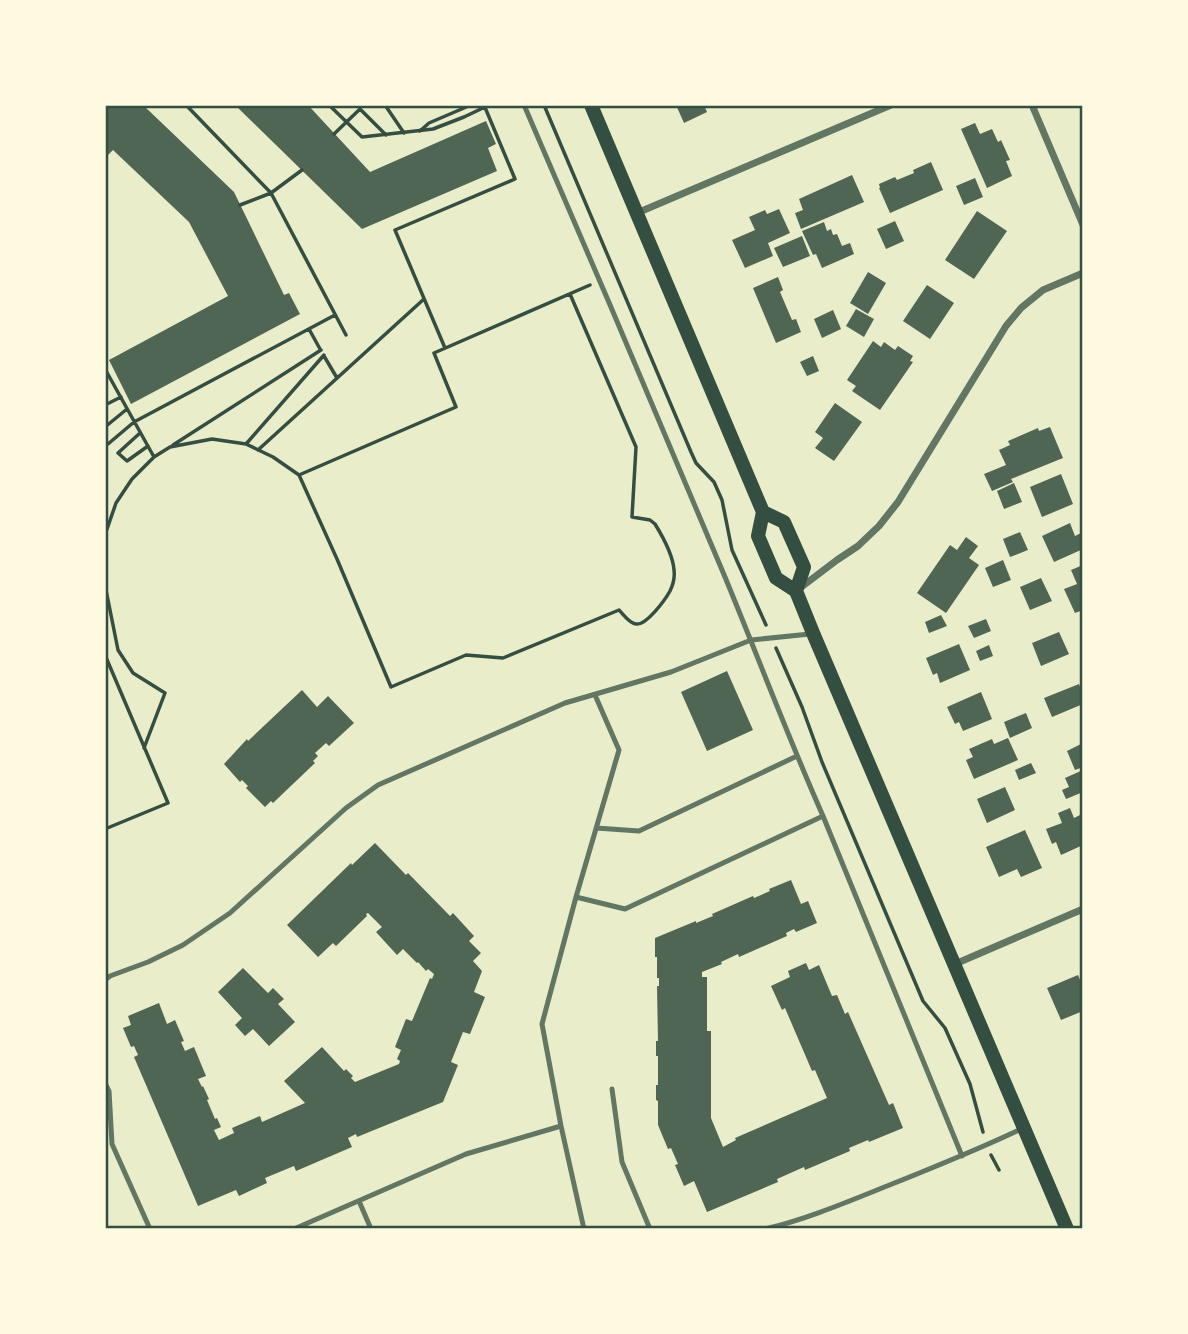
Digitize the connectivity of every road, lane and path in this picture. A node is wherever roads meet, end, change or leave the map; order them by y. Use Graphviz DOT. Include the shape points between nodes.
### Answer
graph roads {
  1 [pos="186,105"];
  2 [pos="329,105"];
  3 [pos="386,105"];
  4 [pos="471,105"];
  5 [pos="524,105"];
  6 [pos="544,105"];
  7 [pos="591,105"];
  8 [pos="891,105"];
  9 [pos="1032,105"];
  10 [pos="484,106"];
  11 [pos="361,107"];
  12 [pos="346,122"];
  13 [pos="419,131"];
  14 [pos="404,133"];
  15 [pos="334,134"];
  16 [pos="386,135"];
  17 [pos="302,170"];
  18 [pos="271,193"];
  19 [pos="240,205"];
  20 [pos="636,213"];
  21 [pos="1083,225"];
  22 [pos="1083,273"];
  23 [pos="600,281"];
  24 [pos="570,294"];
  25 [pos="424,299"];
  26 [pos="335,315"];
  27 [pos="309,329"];
  28 [pos="346,335"];
  29 [pos="445,348"];
  30 [pos="321,349"];
  31 [pos="324,355"];
  32 [pos="105,369"];
  33 [pos="337,378"];
  34 [pos="121,397"];
  35 [pos="105,405"];
  36 [pos="127,409"];
  37 [pos="135,422"];
  38 [pos="105,427"];
  39 [pos="140,433"];
  40 [pos="105,442"];
  41 [pos="246,444"];
  42 [pos="148,446"];
  43 [pos="170,447"];
  44 [pos="258,450"];
  45 [pos="154,457"];
  46 [pos="299,475"];
  47 [pos="764,512"];
  48 [pos="105,544"];
  49 [pos="105,585"];
  50 [pos="796,591"];
  51 [pos="764,623"];
  52 [pos="813,633"];
  53 [pos="751,640"];
  54 [pos="105,655"];
  55 [pos="779,655"];
  56 [pos="595,695"];
  57 [pos="144,748"];
  58 [pos="797,755"];
  59 [pos="823,816"];
  60 [pos="596,828"];
  61 [pos="105,829"];
  62 [pos="576,897"];
  63 [pos="1083,909"];
  64 [pos="954,964"];
  65 [pos="105,980"];
  66 [pos="105,1083"];
  67 [pos="612,1089"];
  68 [pos="979,1121"];
  69 [pos="561,1126"];
  70 [pos="1024,1128"];
  71 [pos="962,1156"];
  72 [pos="993,1159"];
  73 [pos="999,1170"];
  74 [pos="359,1201"];
  75 [pos="150,1229"];
  76 [pos="294,1229"];
  77 [pos="371,1229"];
  78 [pos="584,1229"];
  79 [pos="650,1229"];
  80 [pos="765,1229"];
  81 [pos="1067,1229"];
  1 -- 18 [label="path"];
  2 -- 12 [label="path"];
  3 -- 14 [label="path"];
  4 -- 13 [label="path"];
  5 -- 23 [label="lane"];
  6 -- 51 [label="path" via="691,452 722,500 732,550"];
  7 -- 20 [label="main road"];
  8 -- 20 [label="street"];
  9 -- 21 [label="street"];
  10 -- 13 [label="path" via="433,130"];
  10 -- 25 [label="path" via="515,179 395,230"];
  11 -- 12 [label="path"];
  11 -- 16 [label="path"];
  12 -- 15 [label="path"];
  12 -- 16 [label="path" via="362,138"];
  13 -- 14 [label="path"];
  14 -- 16 [label="path"];
  17 -- 18 [label="path"];
  18 -- 19 [label="path"];
  18 -- 26 [label="path"];
  20 -- 47 [label="main road"];
  22 -- 50 [label="street" via="1043,290 1021,308 879,526"];
  23 -- 24 [label="path"];
  23 -- 53 [label="lane"];
  24 -- 29 [label="path"];
  24 -- 46 [label="path" via="636,447 632,517 655,524 672,561 673,582 668,594 645,622 633,624 620,610 503,658 466,655 391,687"];
  25 -- 29 [label="path"];
  25 -- 33 [label="path"];
  26 -- 27 [label="path"];
  26 -- 28 [label="path"];
  27 -- 30 [label="path"];
  27 -- 37 [label="path"];
  29 -- 46 [label="path" via="434,353 456,407"];
  30 -- 31 [label="path"];
  30 -- 43 [label="path"];
  31 -- 33 [label="path"];
  31 -- 41 [label="path"];
  32 -- 34 [label="path"];
  33 -- 44 [label="path"];
  34 -- 35 [label="path"];
  34 -- 36 [label="path"];
  36 -- 37 [label="path"];
  36 -- 38 [label="path"];
  37 -- 39 [label="path"];
  37 -- 40 [label="path"];
  39 -- 42 [label="path"];
  39 -- 42 [label="path" via="118,453 127,461"];
  41 -- 43 [label="path" via="212,439"];
  41 -- 44 [label="path"];
  42 -- 45 [label="path"];
  43 -- 45 [label="path"];
  44 -- 46 [label="path"];
  45 -- 48 [label="path" via="116,503"];
  47 -- 50 [label="main road" via="758,536 776,578"];
  47 -- 50 [label="main road" via="784,522 798,552 804,567"];
  49 -- 57 [label="path" via="118,650 133,673 165,693"];
  50 -- 52 [label="main road"];
  52 -- 53 [label="lane"];
  52 -- 64 [label="main road"];
  53 -- 56 [label="lane" via="671,672"];
  53 -- 58 [label="lane"];
  54 -- 57 [label="path"];
  55 -- 68 [label="path" via="923,1001 945,1028 970,1084"];
  56 -- 60 [label="lane" via="619,750"];
  56 -- 65 [label="lane" via="565,703 378,785 346,808 230,913 183,945"];
  57 -- 61 [label="path" via="168,803"];
  58 -- 59 [label="lane"];
  58 -- 60 [label="lane" via="639,831"];
  59 -- 62 [label="lane" via="625,909"];
  59 -- 71 [label="lane"];
  60 -- 62 [label="lane"];
  62 -- 69 [label="lane" via="542,1024"];
  63 -- 64 [label="street"];
  64 -- 70 [label="main road"];
  66 -- 75 [label="lane" via="112,1144"];
  67 -- 79 [label="lane" via="622,1162"];
  69 -- 74 [label="lane" via="466,1154"];
  69 -- 78 [label="lane"];
  70 -- 71 [label="lane"];
  70 -- 81 [label="main road"];
  71 -- 80 [label="lane"];
  72 -- 73 [label="path"];
  74 -- 76 [label="lane"];
  74 -- 77 [label="lane"];
}
